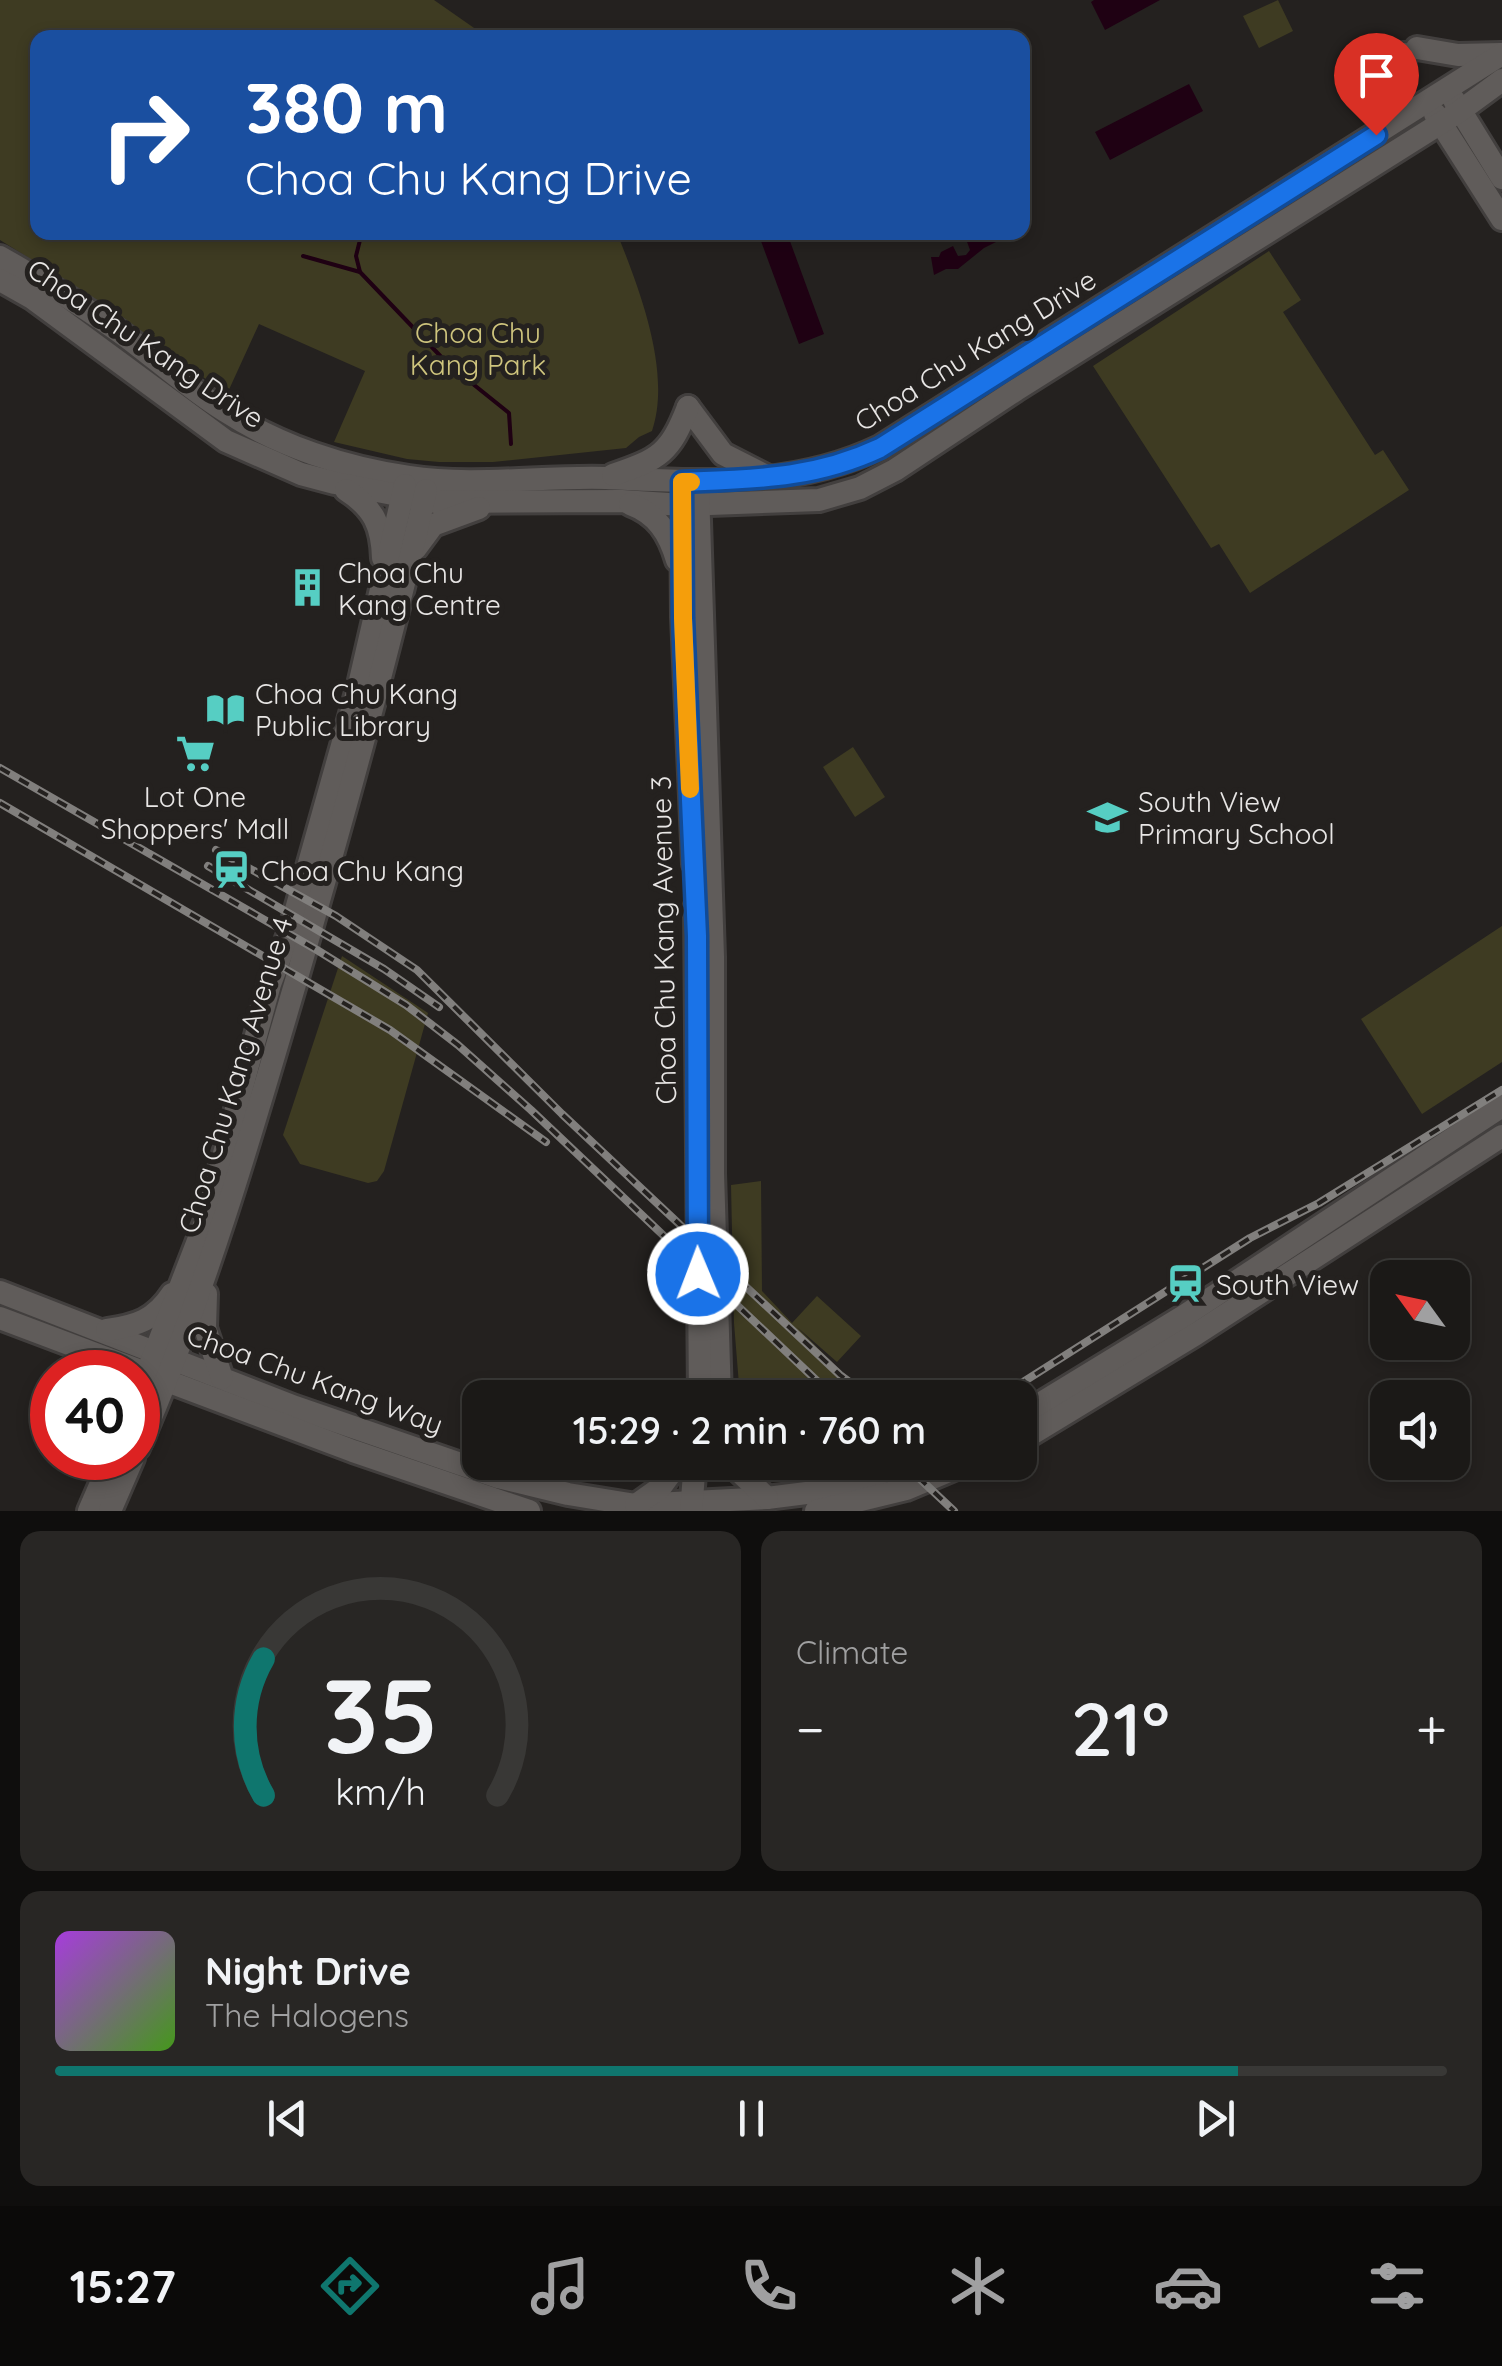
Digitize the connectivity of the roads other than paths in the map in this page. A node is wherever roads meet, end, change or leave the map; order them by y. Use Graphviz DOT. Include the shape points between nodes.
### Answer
graph roads {
  1 [pos="1502,54"];
  2 [pos="1496,84"];
  3 [pos="1438,96"];
  4 [pos="1450,117"];
  5 [pos="1376,135"];
  6 [pos="1414,140"];
  7 [pos="1472,150"];
  8 [pos="1502,178"];
  9 [pos="1502,219"];
  10 [pos="0,258"];
  11 [pos="0,280"];
  12 [pos="225,412"];
  13 [pos="226,440"];
  14 [pos="605,478"];
  15 [pos="770,478"];
  16 [pos="335,483"];
  17 [pos="415,489"];
  18 [pos="690,493"];
  19 [pos="492,502"];
  20 [pos="622,502"];
  21 [pos="762,502"];
  22 [pos="700,555"];
  23 [pos="410,556"];
  24 [pos="682,574"];
  25 [pos="384,580"];
  26 [pos="1502,1106"];
  27 [pos="1502,1136"];
  28 [pos="197,1274"];
  29 [pos="0,1292"];
  30 [pos="0,1318"];
  31 [pos="102,1342"];
  32 [pos="105,1350"];
  33 [pos="121,1350"];
  34 [pos="160,1366"];
  35 [pos="700,1380"];
  36 [pos="719,1380"];
  37 [pos="219,1389"];
  38 [pos="1037,1406"];
  39 [pos="160,1415"];
  40 [pos="1037,1432"];
  41 [pos="102,1480"];
  42 [pos="123,1480"];
  43 [pos="666,1480"];
  44 [pos="693,1480"];
  45 [pos="728,1480"];
  46 [pos="747,1480"];
  47 [pos="862,1480"];
  48 [pos="927,1480"];
  49 [pos="767,1498"];
  50 [pos="729,1505"];
  51 [pos="636,1506"];
  52 [pos="691,1506"];
  53 [pos="88,1511"];
  54 [pos="110,1511"];
  55 [pos="529,1511"];
  56 [pos="816,1511"];
  1 -- 3 [label="main road, Choa Chu Kang Drive"];
  1 -- 5 [label="main road" via="1410,51 1397,100"];
  2 -- 4 [label="main road, Choa Chu Kang Drive"];
  2 -- 7 [label="main road"];
  3 -- 4 [label="main road"];
  3 -- 5 [label="main road, Choa Chu Kang Drive"];
  4 -- 6 [label="main road, Choa Chu Kang Drive"];
  4 -- 7 [label="main road"];
  5 -- 15 [label="main road, Choa Chu Kang Drive" via="880,448 816,472"];
  6 -- 7 [label="main road"];
  6 -- 21 [label="main road, Choa Chu Kang Drive" via="895,470 819,500"];
  7 -- 8 [label="main road"];
  7 -- 9 [label="main road"];
  10 -- 12 [label="main road, Choa Chu Kang Drive" via="64,294"];
  11 -- 13 [label="main road, Choa Chu Kang Drive"];
  12 -- 13 [label="main road" via="220,426"];
  12 -- 17 [label="main road, Choa Chu Kang Drive" via="310,452"];
  13 -- 16 [label="main road, Choa Chu Kang Drive"];
  14 -- 15 [label="main road" via="660,454 676,438 688,406 723,454"];
  14 -- 17 [label="main road, Choa Chu Kang Drive"];
  14 -- 18 [label="main road, Choa Chu Kang Drive"];
  15 -- 18 [label="main road, Choa Chu Kang Drive"];
  16 -- 17 [label="main road, Choa Chu Kang Drive"];
  16 -- 25 [label="main road" via="376,516"];
  17 -- 19 [label="main road, Choa Chu Kang Drive"];
  17 -- 23 [label="main road, Choa Chu Kang Avenue 4"];
  17 -- 25 [label="main road, Choa Chu Kang Avenue 4"];
  18 -- 20 [label="main road, Choa Chu Kang Drive"];
  18 -- 21 [label="main road, Choa Chu Kang Drive"];
  18 -- 22 [label="main road, Choa Chu Kang Avenue 3"];
  18 -- 24 [label="main road, Choa Chu Kang Avenue 3"];
  19 -- 20 [label="main road, Choa Chu Kang Drive"];
  19 -- 23 [label="main road" via="433,526"];
  20 -- 24 [label="main road" via="646,510 661,525"];
  21 -- 22 [label="main road" via="716,524"];
  22 -- 36 [label="main road, Choa Chu Kang Avenue 3"];
  23 -- 28 [label="main road, Choa Chu Kang Avenue 4" via="304,953"];
  24 -- 35 [label="main road, Choa Chu Kang Avenue 3" via="697,936"];
  25 -- 28 [label="main road, Choa Chu Kang Avenue 4" via="206,1220"];
  26 -- 38 [label="main road"];
  27 -- 40 [label="main road"];
  28 -- 31 [label="main road" via="146,1321"];
  28 -- 34 [label="main road, Choa Chu Kang Avenue 4"];
  28 -- 37 [label="main road"];
  29 -- 31 [label="main road, Choa Chu Kang Way"];
  30 -- 31 [label="main road, Choa Chu Kang Way"];
  31 -- 32 [label="main road"];
  31 -- 33 [label="main road, Choa Chu Kang Way"];
  34 -- 37 [label="main road, Choa Chu Kang Way"];
  37 -- 39 [label="main road" via="176,1402"];
  37 -- 51 [label="main road, Choa Chu Kang Way" via="498,1476"];
  37 -- 55 [label="main road, Choa Chu Kang Way"];
  41 -- 53 [label="main road"];
  42 -- 54 [label="main road, Choa Chu Kang Avenue 4"];
  43 -- 51 [label="main road"];
  44 -- 52 [label="main road"];
  45 -- 50 [label="main road"];
  46 -- 49 [label="main road"];
  47 -- 49 [label="main road, Choa Chu Kang Way"];
  48 -- 56 [label="main road"];
  49 -- 50 [label="main road, Choa Chu Kang Way"];
  50 -- 52 [label="main road, Choa Chu Kang Way"];
  51 -- 52 [label="main road, Choa Chu Kang Way"];
}
